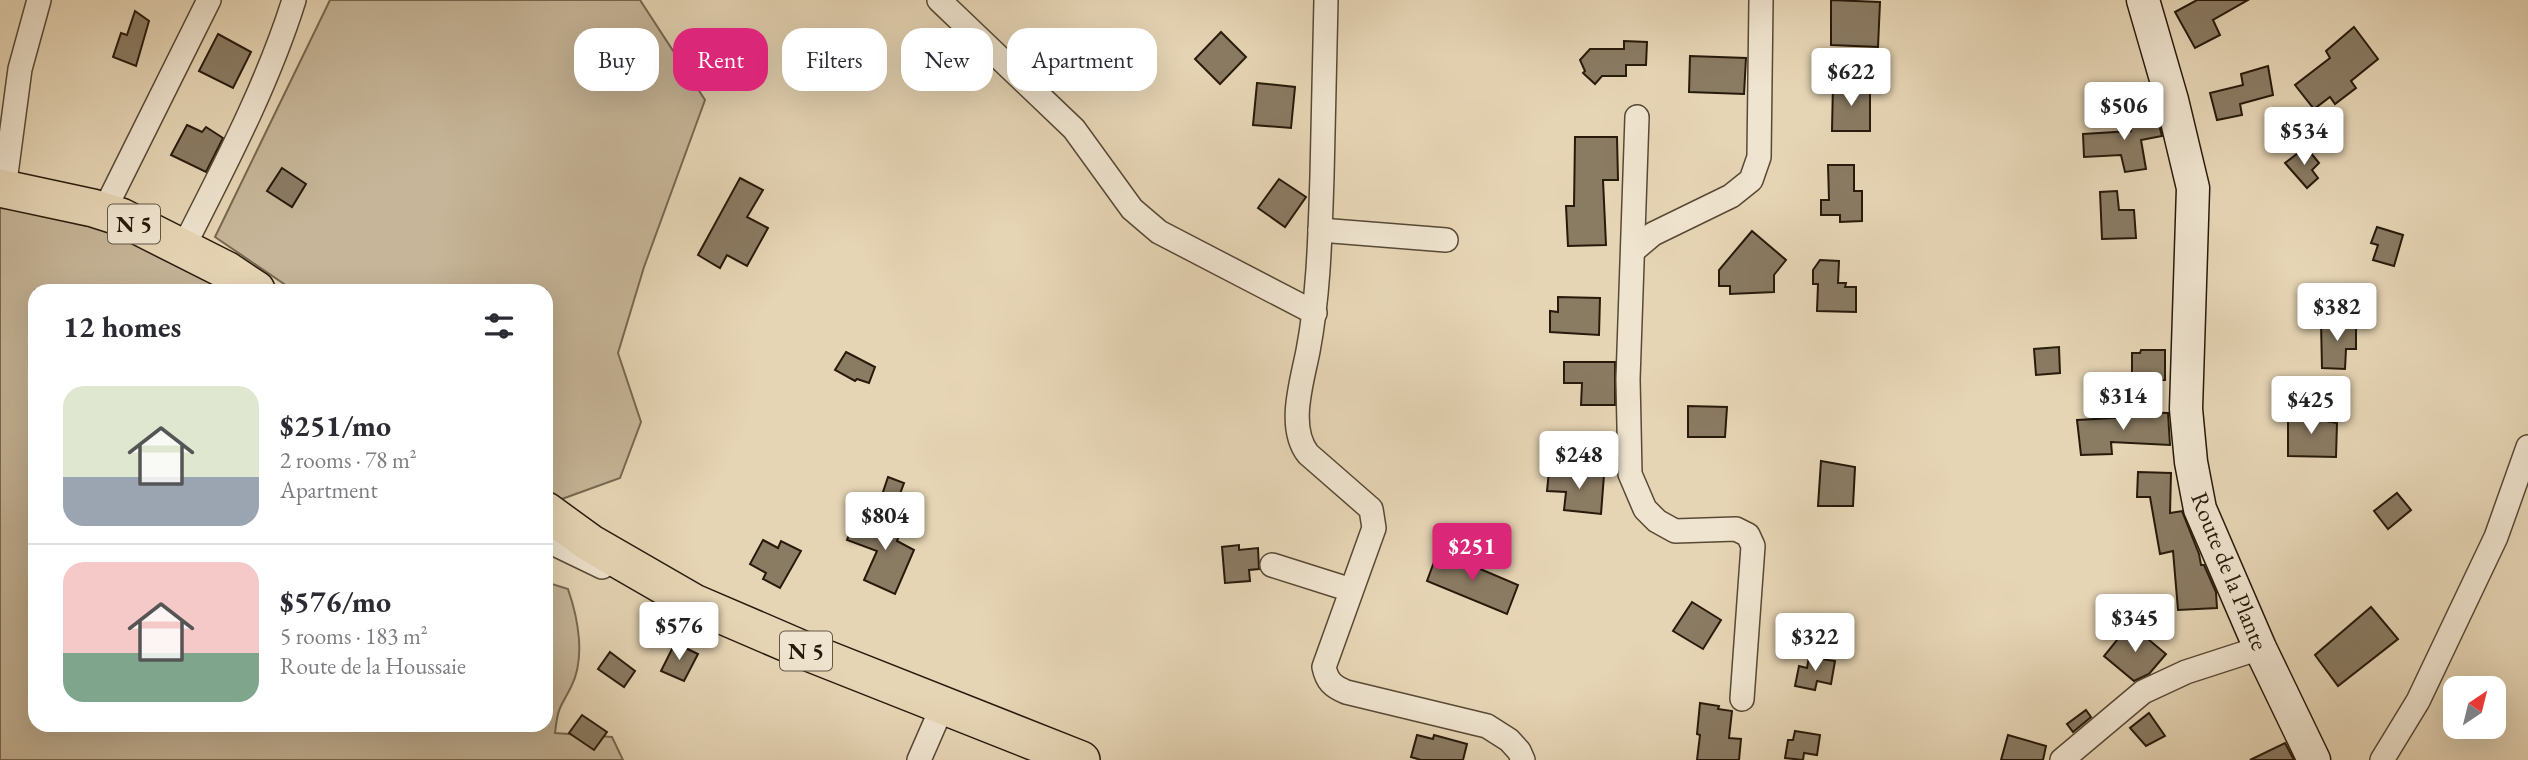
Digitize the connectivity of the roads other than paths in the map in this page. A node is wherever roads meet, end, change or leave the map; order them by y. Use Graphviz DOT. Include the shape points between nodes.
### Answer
graph roads {
  1 [pos="39,0"];
  2 [pos="209,0"];
  3 [pos="295,0"];
  4 [pos="939,0"];
  5 [pos="1326,0"];
  6 [pos="1761,0"];
  7 [pos="2143,0"];
  8 [pos="1636,117"];
  9 [pos="2,189"];
  10 [pos="104,211"];
  11 [pos="1320,230"];
  12 [pos="1446,240"];
  13 [pos="184,247"];
  14 [pos="1634,250"];
  15 [pos="226,280"];
  16 [pos="1315,313"];
  17 [pos="2528,447"];
  18 [pos="553,516"];
  19 [pos="553,544"];
  20 [pos="1272,565"];
  21 [pos="641,573"];
  22 [pos="1351,590"];
  23 [pos="2260,648"];
  24 [pos="1742,699"];
  25 [pos="943,705"];
  26 [pos="919,760"];
  27 [pos="1081,760"];
  28 [pos="1523,760"];
  29 [pos="2062,760"];
  30 [pos="2314,760"];
  31 [pos="2382,760"];
  1 -- 9 [label="street" via="20,69"];
  2 -- 10 [label="street"];
  3 -- 13 [label="street" via="270,67"];
  4 -- 16 [label="street" via="1074,129 1144,221"];
  5 -- 11 [label="street"];
  6 -- 14 [label="street" via="1759,157 1751,180 1731,196 1653,234"];
  7 -- 23 [label="main road, Route de la Plante" via="2193,188 2186,409 2191,462 2200,509"];
  8 -- 14 [label="street"];
  9 -- 10 [label="main road, N 5"];
  10 -- 13 [label="main road, N 5"];
  11 -- 12 [label="street"];
  11 -- 16 [label="street"];
  13 -- 15 [label="main road, N 5"];
  14 -- 24 [label="street" via="1628,379 1630,474 1646,509 1675,531 1737,529 1748,535 1753,546"];
  16 -- 22 [label="street" via="1298,435 1308,454 1363,500 1374,517"];
  17 -- 31 [label="street" via="2496,537 2418,701"];
  18 -- 21 [label="main road, N 5"];
  19 -- 21 [label="street" via="628,577"];
  20 -- 22 [label="street"];
  21 -- 25 [label="main road, N 5" via="706,608"];
  22 -- 28 [label="street" via="1324,667 1326,679 1334,687 1487,726 1509,740"];
  23 -- 29 [label="street" via="2186,672 2143,692"];
  23 -- 30 [label="main road, Route de la Plante"];
  25 -- 26 [label="street"];
  25 -- 27 [label="main road, N 5"];
}
